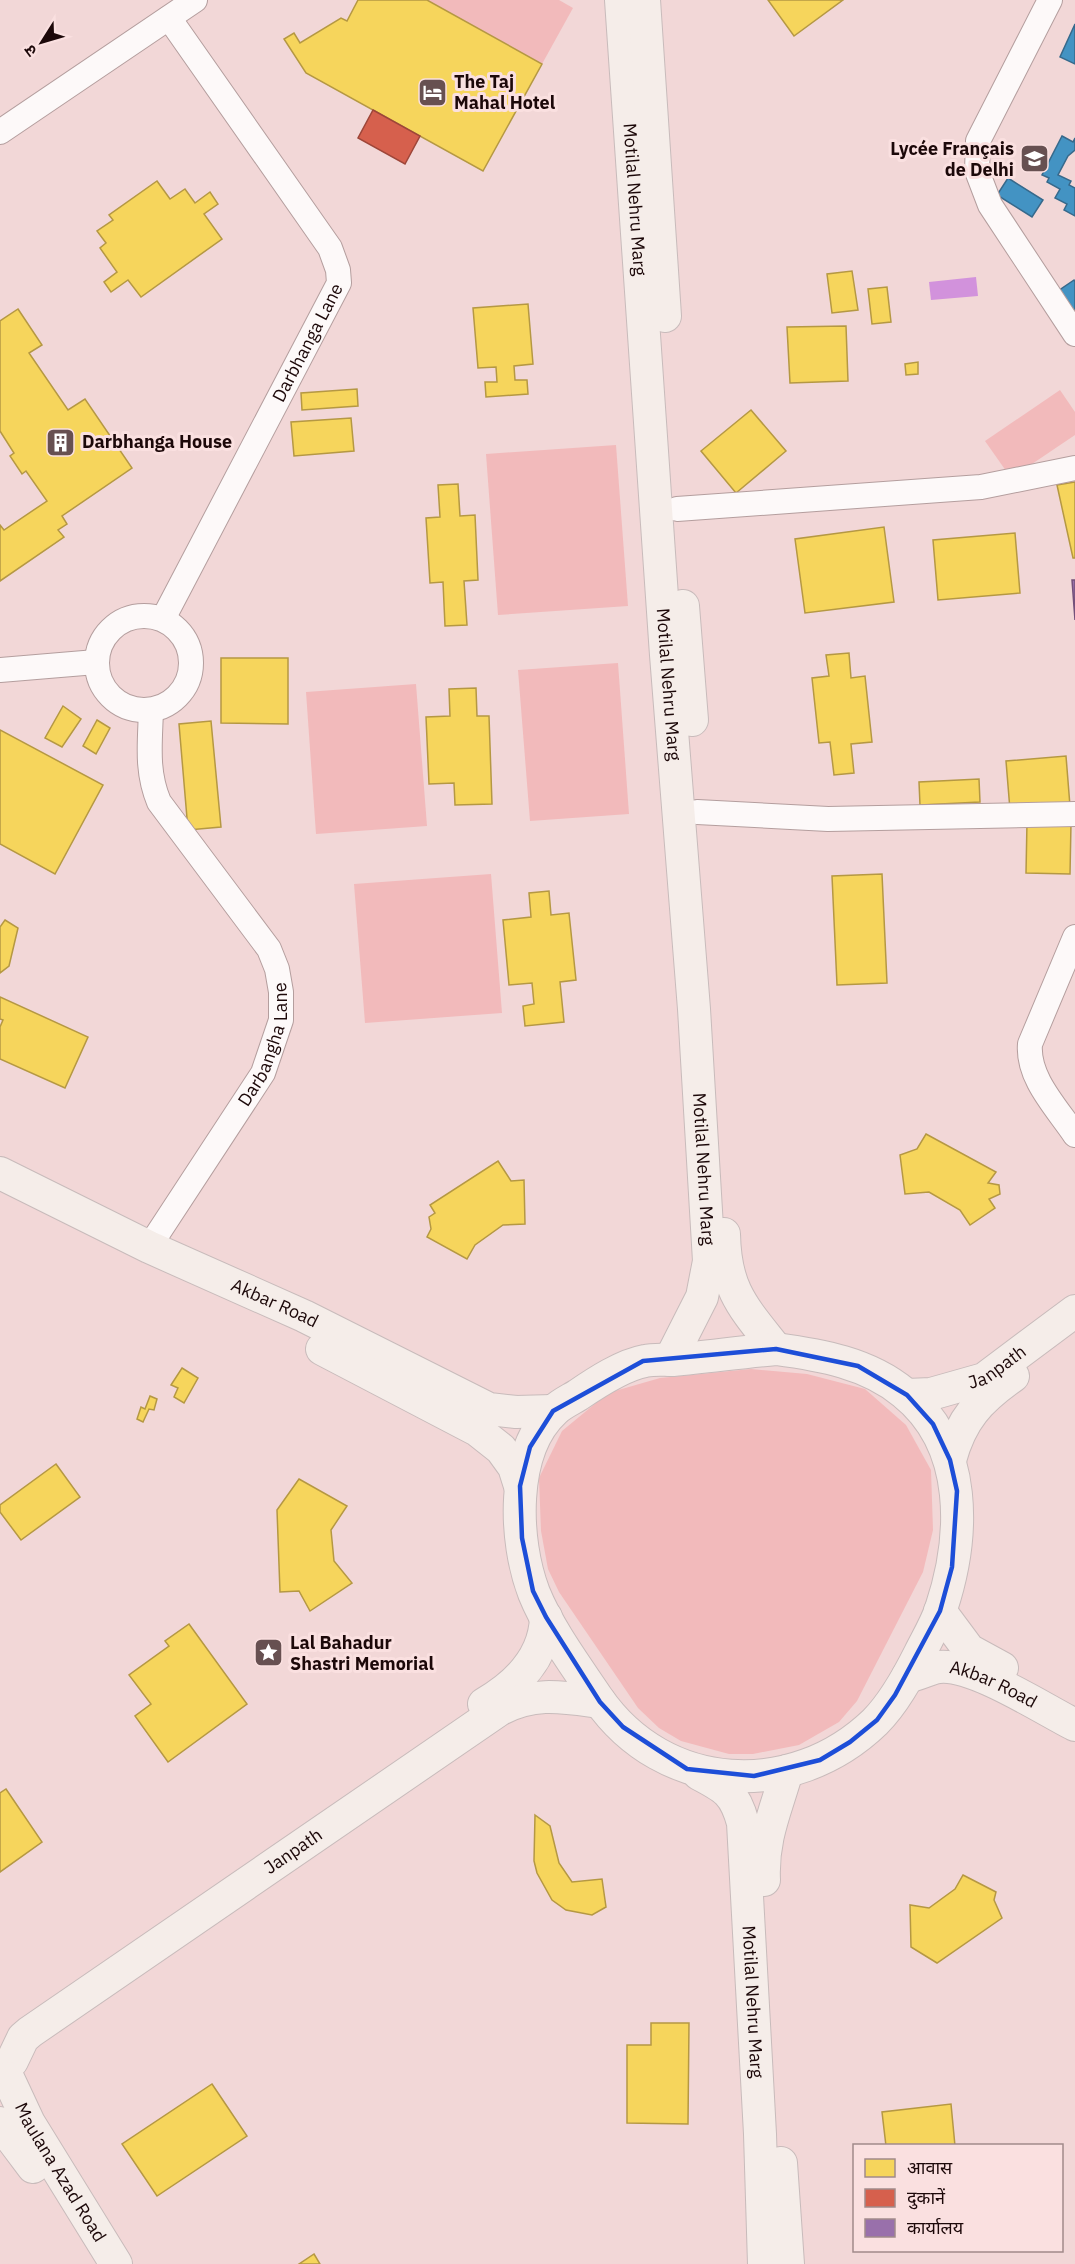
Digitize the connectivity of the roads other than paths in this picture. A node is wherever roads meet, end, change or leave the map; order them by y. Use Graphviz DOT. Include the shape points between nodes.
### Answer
graph roads {
  1 [pos="195,0"];
  2 [pos="621,0"];
  3 [pos="644,0"];
  4 [pos="1050,0"];
  5 [pos="170,9"];
  6 [pos="0,115"];
  7 [pos="0,132"];
  8 [pos="1075,334"];
  9 [pos="1075,468"];
  10 [pos="677,509"];
  11 [pos="163,619"];
  12 [pos="96,662"];
  13 [pos="0,670"];
  14 [pos="151,710"];
  15 [pos="697,812"];
  16 [pos="1075,814"];
  17 [pos="1075,938"];
  18 [pos="1075,1135"];
  19 [pos="0,1173"];
  20 [pos="0,1191"];
  21 [pos="149,1246"];
  22 [pos="1075,1311"];
  23 [pos="1075,1331"];
  24 [pos="776,1349"];
  25 [pos="670,1360"];
  26 [pos="907,1395"];
  27 [pos="553,1411"];
  28 [pos="950,1460"];
  29 [pos="520,1486"];
  30 [pos="940,1611"];
  31 [pos="546,1617"];
  32 [pos="908,1676"];
  33 [pos="600,1702"];
  34 [pos="1075,1703"];
  35 [pos="1075,1725"];
  36 [pos="687,1769"];
  37 [pos="787,1771"];
  38 [pos="0,2030"];
  39 [pos="7,2076"];
  40 [pos="0,2123"];
  41 [pos="94,2264"];
  42 [pos="117,2264"];
  43 [pos="764,2264"];
  44 [pos="788,2264"];
  1 -- 5 [label="street"];
  2 -- 25 [label="main road, Motilal Nehru Marg" via="709,1261 702,1297"];
  3 -- 10 [label="main road, Motilal Nehru Marg"];
  4 -- 8 [label="street" via="978,141 977,171 990,205"];
  5 -- 6 [label="street"];
  5 -- 7 [label="street"];
  5 -- 11 [label="street, Darbhanga Lane" via="330,248 339,283"];
  9 -- 10 [label="street" via="981,487"];
  10 -- 15 [label="main road, Motilal Nehru Marg"];
  11 -- 12 [label="street" via="144,615 126,618 110,628 100,644"];
  11 -- 14 [label="street" via="178,629 189,645 192,664 188,682 177,698"];
  12 -- 13 [label="street"];
  12 -- 14 [label="street" via="99,681 110,696 125,707"];
  14 -- 21 [label="street, Darbangha Lane" via="148,763 159,802 269,950 281,992 281,1020 263,1073"];
  15 -- 16 [label="street" via="828,819"];
  15 -- 24 [label="main road, Motilal Nehru Marg" via="725,1260 735,1293"];
  17 -- 18 [label="street" via="1030,1044 1029,1060 1034,1074"];
  19 -- 21 [label="main road, Akbar Road"];
  20 -- 29 [label="main road, Akbar Road" via="221,1296 477,1430 501,1449 514,1467"];
  21 -- 27 [label="main road, Akbar Road" via="304,1316 489,1409"];
  22 -- 26 [label="main road, Janpath" via="984,1379 940,1392"];
  23 -- 28 [label="main road, Janpath" via="993,1390 975,1408 957,1434"];
  24 -- 25 [label="main road"];
  24 -- 26 [label="main road" via="858,1366"];
  25 -- 27 [label="main road" via="643,1361 604,1378"];
  26 -- 28 [label="main road" via="933,1424"];
  27 -- 29 [label="main road" via="530,1447"];
  28 -- 30 [label="main road" via="958,1522 952,1567"];
  29 -- 31 [label="main road" via="522,1538 533,1591"];
  30 -- 32 [label="main road"];
  30 -- 34 [label="main road, Akbar Road" via="969,1650"];
  31 -- 33 [label="main road"];
  31 -- 38 [label="main road, Janpath" via="545,1637 535,1657 507,1691 454,1721"];
  32 -- 35 [label="main road, Akbar Road" via="938,1667 966,1669"];
  32 -- 37 [label="main road" via="877,1720 850,1742 820,1760"];
  33 -- 36 [label="main road" via="643,1744"];
  33 -- 39 [label="main road, Janpath" via="549,1695 514,1702 499,1710 30,2032 23,2038"];
  36 -- 37 [label="main road" via="720,1776"];
  36 -- 43 [label="main road, Motilal Nehru Marg" via="721,1785 737,1800 743,1823"];
  37 -- 44 [label="main road, Motilal Nehru Marg" via="770,1820 763,1856"];
  38 -- 39 [label="main road, Maulana Azad Road" via="8,2043"];
  39 -- 42 [label="main road, Maulana Azad Road" via="29,2123"];
  40 -- 41 [label="main road, Maulana Azad Road" via="37,2173"];
}
